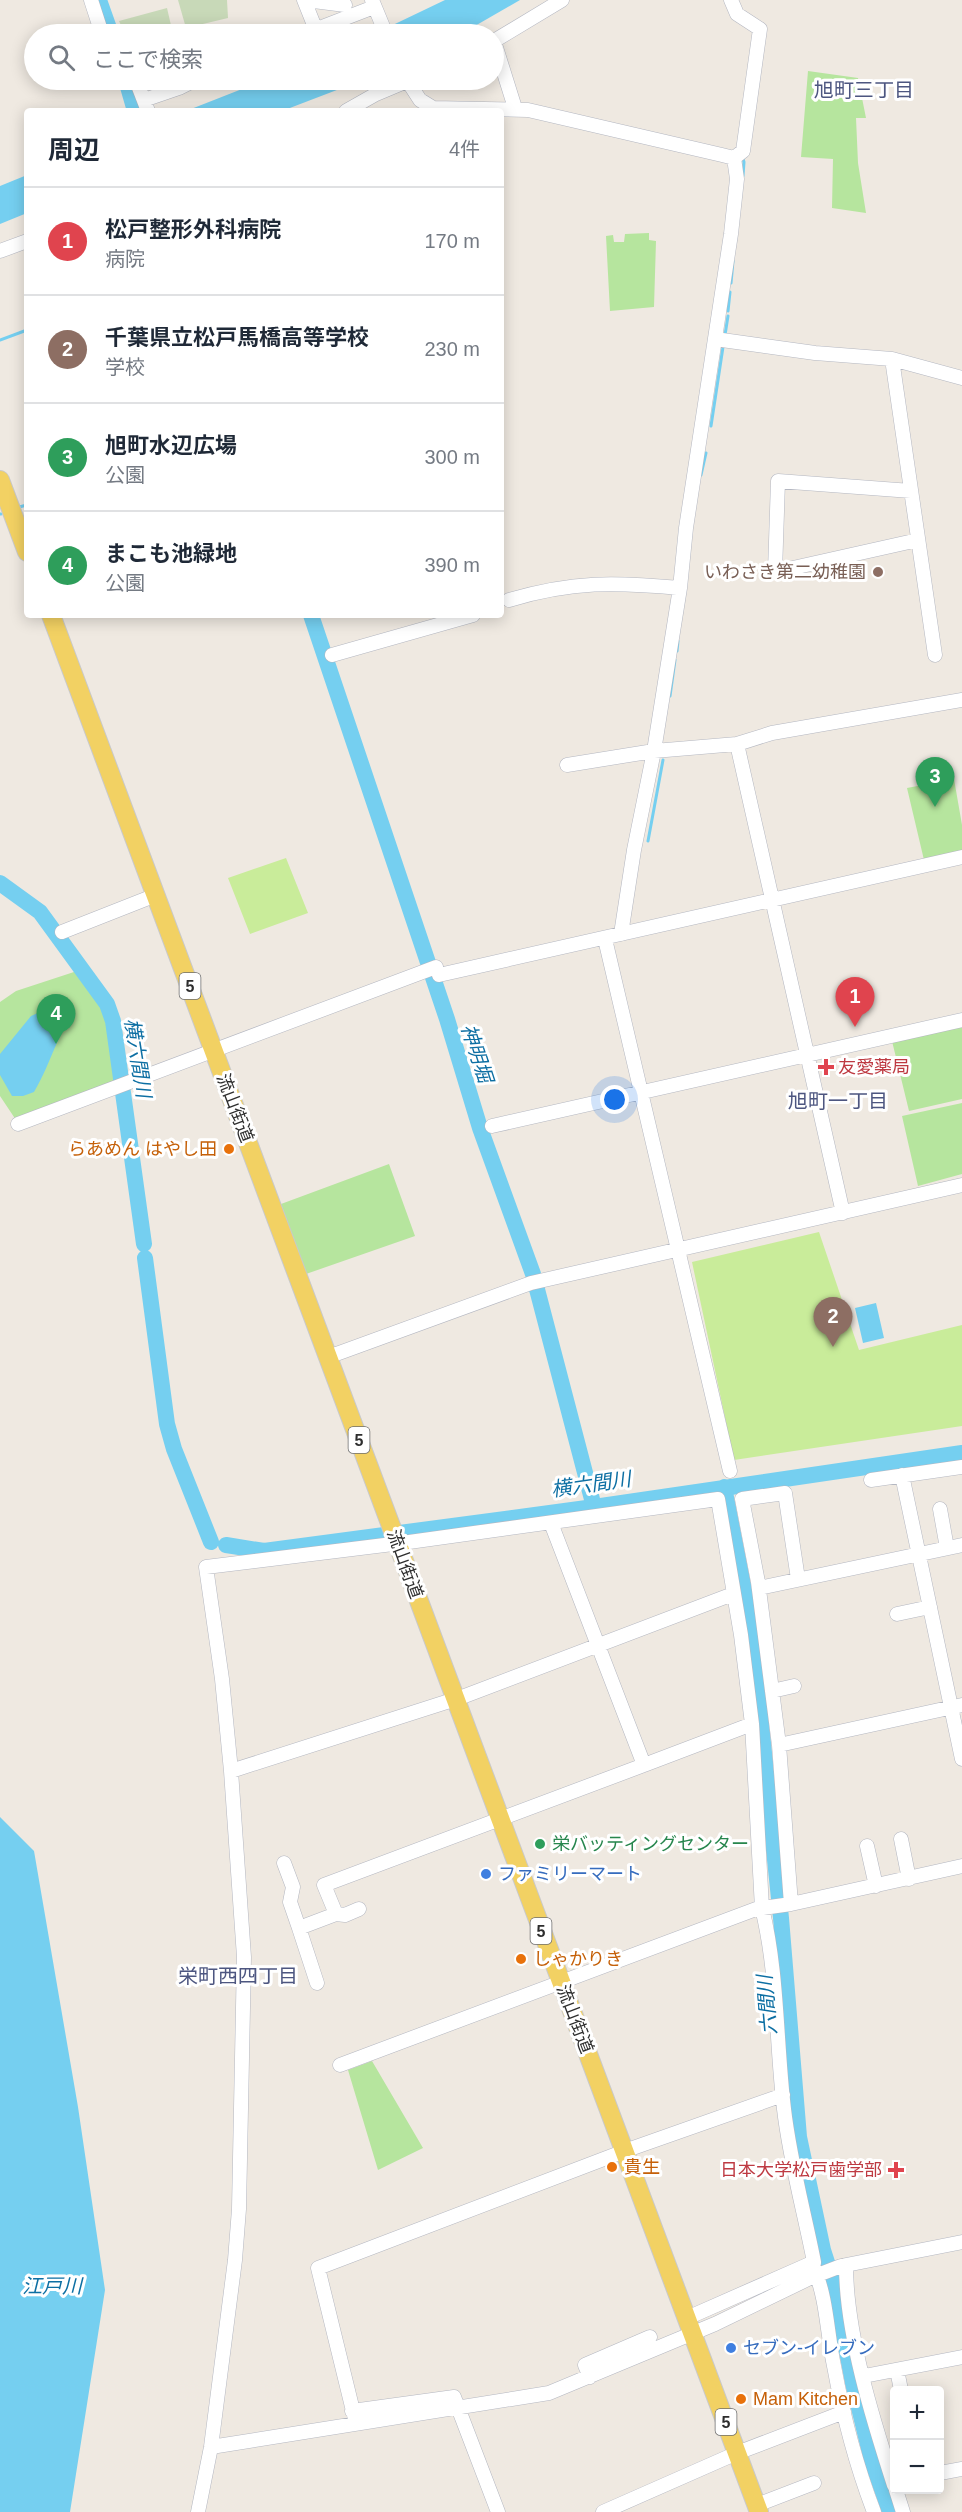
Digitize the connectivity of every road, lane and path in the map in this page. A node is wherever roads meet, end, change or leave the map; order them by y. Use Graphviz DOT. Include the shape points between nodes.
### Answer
graph roads {
  1 [pos="92,0"];
  2 [pos="305,0"];
  3 [pos="562,0"];
  4 [pos="731,0"];
  5 [pos="345,5"];
  6 [pos="374,7"];
  7 [pos="105,24"];
  8 [pos="309,24"];
  9 [pos="330,24"];
  10 [pos="382,24"];
  11 [pos="504,35"];
  12 [pos="504,73"];
  13 [pos="140,90"];
  14 [pos="175,90"];
  15 [pos="385,90"];
  16 [pos="414,90"];
  17 [pos="146,105"];
  18 [pos="351,108"];
  19 [pos="433,108"];
  20 [pos="433,108"];
  21 [pos="504,108"];
  22 [pos="504,108"];
  23 [pos="515,108"];
  24 [pos="734,158"];
  25 [pos="24,242"];
  26 [pos="0,251"];
  27 [pos="715,339"];
  28 [pos="892,359"];
  29 [pos="962,378"];
  30 [pos="0,480"];
  31 [pos="911,491"];
  32 [pos="918,540"];
  33 [pos="24,544"];
  34 [pos="680,588"];
  35 [pos="507,604"];
  36 [pos="52,618"];
  37 [pos="462,618"];
  38 [pos="332,655"];
  39 [pos="935,656"];
  40 [pos="962,700"];
  41 [pos="737,744"];
  42 [pos="654,751"];
  43 [pos="567,765"];
  44 [pos="962,858"];
  45 [pos="156,895"];
  46 [pos="771,900"];
  47 [pos="62,932"];
  48 [pos="621,934"];
  49 [pos="605,939"];
  50 [pos="962,1020"];
  51 [pos="213,1050"];
  52 [pos="807,1055"];
  53 [pos="642,1092"];
  54 [pos="18,1124"];
  55 [pos="492,1126"];
  56 [pos="962,1185"];
  57 [pos="843,1213"];
  58 [pos="678,1250"];
  59 [pos="328,1357"];
  60 [pos="962,1467"];
  61 [pos="730,1471"];
  62 [pos="902,1475"];
  63 [pos="871,1480"];
  64 [pos="940,1509"];
  65 [pos="551,1523"];
  66 [pos="396,1542"];
  67 [pos="962,1545"];
  68 [pos="947,1548"];
  69 [pos="919,1554"];
  70 [pos="798,1579"];
  71 [pos="759,1588"];
  72 [pos="733,1594"];
  73 [pos="930,1607"];
  74 [pos="897,1614"];
  75 [pos="598,1646"];
  76 [pos="795,1686"];
  77 [pos="772,1691"];
  78 [pos="455,1698"];
  79 [pos="957,1706"];
  80 [pos="752,1724"];
  81 [pos="779,1745"];
  82 [pos="962,1759"];
  83 [pos="644,1765"];
  84 [pos="231,1771"];
  85 [pos="499,1819"];
  86 [pos="901,1839"];
  87 [pos="867,1846"];
  88 [pos="284,1863"];
  89 [pos="962,1866"];
  90 [pos="909,1879"];
  91 [pos="876,1886"];
  92 [pos="791,1904"];
  93 [pos="762,1908"];
  94 [pos="336,1914"];
  95 [pos="355,1914"];
  96 [pos="300,1928"];
  97 [pos="561,1982"];
  98 [pos="317,1983"];
  99 [pos="340,2065"];
  100 [pos="783,2096"];
  101 [pos="624,2151"];
  102 [pos="962,2242"];
  103 [pos="844,2266"];
  104 [pos="817,2271"];
  105 [pos="690,2325"];
  106 [pos="650,2337"];
  107 [pos="962,2357"];
  108 [pos="897,2370"];
  109 [pos="588,2371"];
  110 [pos="864,2376"];
  111 [pos="900,2386"];
  112 [pos="499,2387"];
  113 [pos="503,2401"];
  114 [pos="456,2402"];
  115 [pos="844,2412"];
  116 [pos="354,2417"];
  117 [pos="211,2447"];
  118 [pos="737,2453"];
  119 [pos="962,2469"];
  120 [pos="890,2472"];
  121 [pos="944,2472"];
  122 [pos="807,2482"];
  123 [pos="898,2494"];
  124 [pos="758,2509"];
  125 [pos="198,2512"];
  126 [pos="498,2512"];
  127 [pos="603,2512"];
  128 [pos="874,2512"];
  129 [pos="903,2512"];
  1 -- 7 [label="street"];
  2 -- 5 [label="street"];
  2 -- 8 [label="street"];
  3 -- 11 [label="street"];
  4 -- 24 [label="street" via="737,14 760,29 748,131 743,151"];
  6 -- 9 [label="street"];
  6 -- 10 [label="street"];
  12 -- 23 [label="street"];
  13 -- 17 [label="street"];
  14 -- 17 [label="street"];
  15 -- 18 [label="street"];
  16 -- 20 [label="street"];
  19 -- 22 [label="street"];
  21 -- 23 [label="street"];
  23 -- 24 [label="street"];
  24 -- 27 [label="street" via="737,179"];
  25 -- 26 [label="street"];
  27 -- 28 [label="street"];
  27 -- 34 [label="street"];
  28 -- 29 [label="street"];
  28 -- 31 [label="street"];
  30 -- 33 [label="main road"];
  31 -- 32 [label="street"];
  31 -- 32 [label="street" via="778,481 775,572"];
  32 -- 39 [label="street"];
  34 -- 35 [label="street" via="613,582 590,584 535,592"];
  34 -- 42 [label="street"];
  36 -- 45 [label="main road, 流山街道 / 5"];
  37 -- 38 [label="street"];
  40 -- 41 [label="street" via="772,733"];
  41 -- 42 [label="street"];
  41 -- 46 [label="street"];
  42 -- 43 [label="street"];
  42 -- 48 [label="street"];
  44 -- 46 [label="street"];
  45 -- 47 [label="street"];
  45 -- 51 [label="main road, 流山街道 / 5"];
  46 -- 48 [label="street"];
  46 -- 52 [label="street"];
  48 -- 49 [label="street"];
  49 -- 51 [label="street" via="432,971"];
  49 -- 53 [label="street"];
  50 -- 52 [label="street"];
  51 -- 54 [label="street"];
  51 -- 59 [label="main road, 流山街道 / 5"];
  52 -- 53 [label="street"];
  52 -- 57 [label="street"];
  53 -- 55 [label="street"];
  53 -- 58 [label="street"];
  56 -- 57 [label="street"];
  57 -- 58 [label="street"];
  58 -- 59 [label="street" via="537,1282"];
  58 -- 61 [label="street"];
  59 -- 66 [label="main road, 流山街道 / 5"];
  60 -- 62 [label="street"];
  62 -- 63 [label="street"];
  62 -- 69 [label="street"];
  64 -- 68 [label="street"];
  65 -- 66 [label="street"];
  65 -- 72 [label="street" via="718,1499"];
  65 -- 75 [label="street"];
  66 -- 78 [label="main road, 流山街道 / 5"];
  66 -- 84 [label="street" via="206,1567"];
  67 -- 68 [label="street"];
  68 -- 69 [label="street"];
  69 -- 70 [label="street"];
  69 -- 73 [label="street"];
  70 -- 71 [label="street"];
  70 -- 71 [label="street" via="784,1493 742,1499"];
  71 -- 77 [label="street"];
  72 -- 75 [label="street"];
  72 -- 80 [label="street"];
  73 -- 74 [label="street"];
  73 -- 79 [label="street"];
  75 -- 78 [label="street"];
  75 -- 83 [label="street"];
  76 -- 77 [label="street"];
  77 -- 81 [label="street"];
  78 -- 84 [label="street"];
  78 -- 85 [label="main road, 流山街道 / 5"];
  79 -- 81 [label="street"];
  79 -- 82 [label="street"];
  80 -- 83 [label="street"];
  80 -- 93 [label="street"];
  81 -- 92 [label="street"];
  83 -- 85 [label="street"];
  84 -- 117 [label="street" via="244,1957 239,2209"];
  85 -- 94 [label="street" via="324,1885"];
  85 -- 97 [label="main road, 流山街道 / 5"];
  86 -- 90 [label="street"];
  87 -- 91 [label="street"];
  88 -- 96 [label="street" via="293,1887 290,1902"];
  89 -- 90 [label="street"];
  90 -- 91 [label="street"];
  91 -- 92 [label="street"];
  92 -- 93 [label="street"];
  93 -- 97 [label="street"];
  93 -- 100 [label="street" via="772,1966"];
  94 -- 95 [label="street"];
  94 -- 96 [label="street"];
  96 -- 98 [label="street"];
  97 -- 99 [label="street"];
  97 -- 101 [label="main road, 流山街道 / 5"];
  100 -- 101 [label="street"];
  100 -- 104 [label="street"];
  101 -- 105 [label="main road, 流山街道 / 5"];
  101 -- 116 [label="street" via="318,2268"];
  102 -- 103 [label="street"];
  103 -- 104 [label="street"];
  103 -- 110 [label="street" via="848,2308"];
  104 -- 105 [label="street"];
  104 -- 115 [label="street"];
  105 -- 109 [label="street"];
  105 -- 118 [label="main road, 流山街道 / 5"];
  106 -- 109 [label="street"];
  107 -- 108 [label="street"];
  108 -- 110 [label="street"];
  108 -- 111 [label="street"];
  109 -- 113 [label="street" via="549,2393"];
  110 -- 120 [label="street"];
  112 -- 113 [label="street"];
  113 -- 114 [label="street"];
  114 -- 116 [label="street"];
  114 -- 126 [label="street"];
  115 -- 118 [label="street"];
  115 -- 128 [label="street"];
  116 -- 117 [label="street"];
  117 -- 125 [label="street"];
  118 -- 124 [label="main road, 流山街道 / 5"];
  118 -- 127 [label="street"];
  119 -- 121 [label="street"];
  122 -- 124 [label="street"];
  123 -- 129 [label="street"];
}
